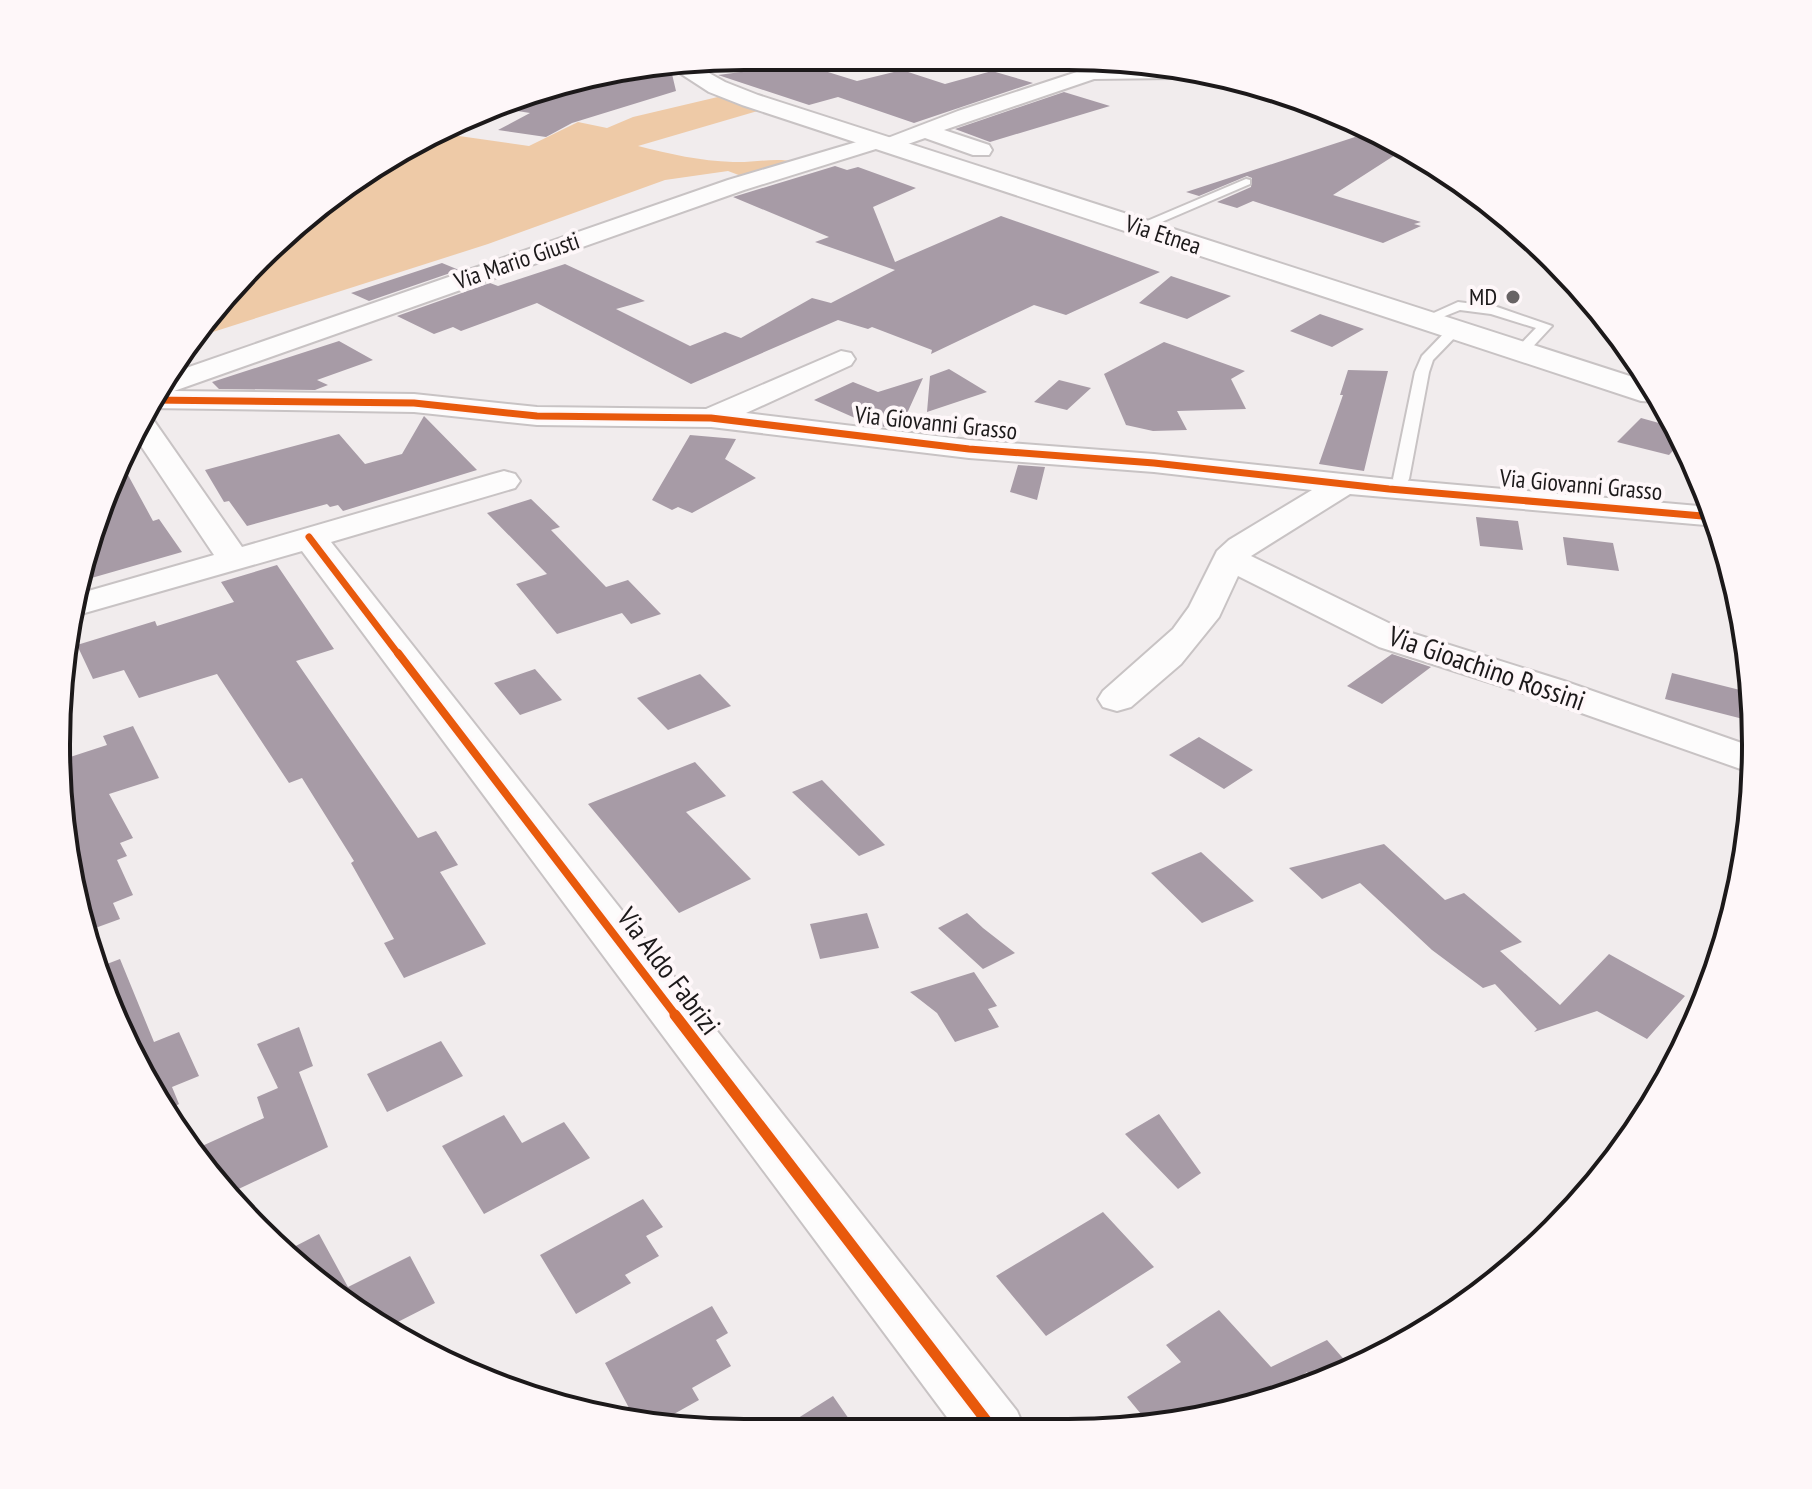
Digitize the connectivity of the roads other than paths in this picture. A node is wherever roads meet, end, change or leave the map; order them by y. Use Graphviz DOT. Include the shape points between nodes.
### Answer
graph roads {
  1 [pos="691,72"];
  2 [pos="1126,73"];
  3 [pos="928,132"];
  4 [pos="882,143"];
  5 [pos="981,150"];
  6 [pos="1246,182"];
  7 [pos="1139,227"];
  8 [pos="1443,319"];
  9 [pos="841,359"];
  10 [pos="177,381"];
  11 [pos="1641,389"];
  12 [pos="164,400"];
  13 [pos="711,418"];
  14 [pos="147,433"];
  15 [pos="1401,479"];
  16 [pos="504,481"];
  17 [pos="1345,484"];
  18 [pos="1702,516"];
  19 [pos="309,537"];
  20 [pos="233,558"];
  21 [pos="1229,558"];
  22 [pos="85,603"];
  23 [pos="1117,699"];
  24 [pos="1742,757"];
  25 [pos="985,1419"];
  1 -- 4 [label="main road, Via Etnea" via="733,94"];
  2 -- 3 [label="street, Via Mario Giusti" via="1092,73"];
  3 -- 4 [label="street, Via Mario Giusti"];
  3 -- 5 [label="street"];
  4 -- 7 [label="main road, Via Etnea"];
  4 -- 10 [label="street, Via Mario Giusti" via="736,185"];
  6 -- 7 [label="lane"];
  7 -- 8 [label="main road, Via Etnea"];
  8 -- 11 [label="main road, Via Etnea" via="1528,344"];
  8 -- 15 [label="lane" via="1422,372"];
  9 -- 13 [label="street"];
  12 -- 13 [label="street, Via Giovanni Grasso" via="414,403 537,416"];
  13 -- 17 [label="street, Via Giovanni Grasso" via="969,449"];
  14 -- 20 [label="street"];
  16 -- 19 [label="street"];
  17 -- 18 [label="street, Via Giovanni Grasso"];
  17 -- 21 [label="street"];
  19 -- 20 [label="street"];
  19 -- 25 [label="street, Via Aldo Fabrizi"];
  20 -- 22 [label="street"];
  21 -- 23 [label="street" via="1196,624"];
  21 -- 24 [label="street, Via Gioachino Rossini" via="1392,639"];
}
